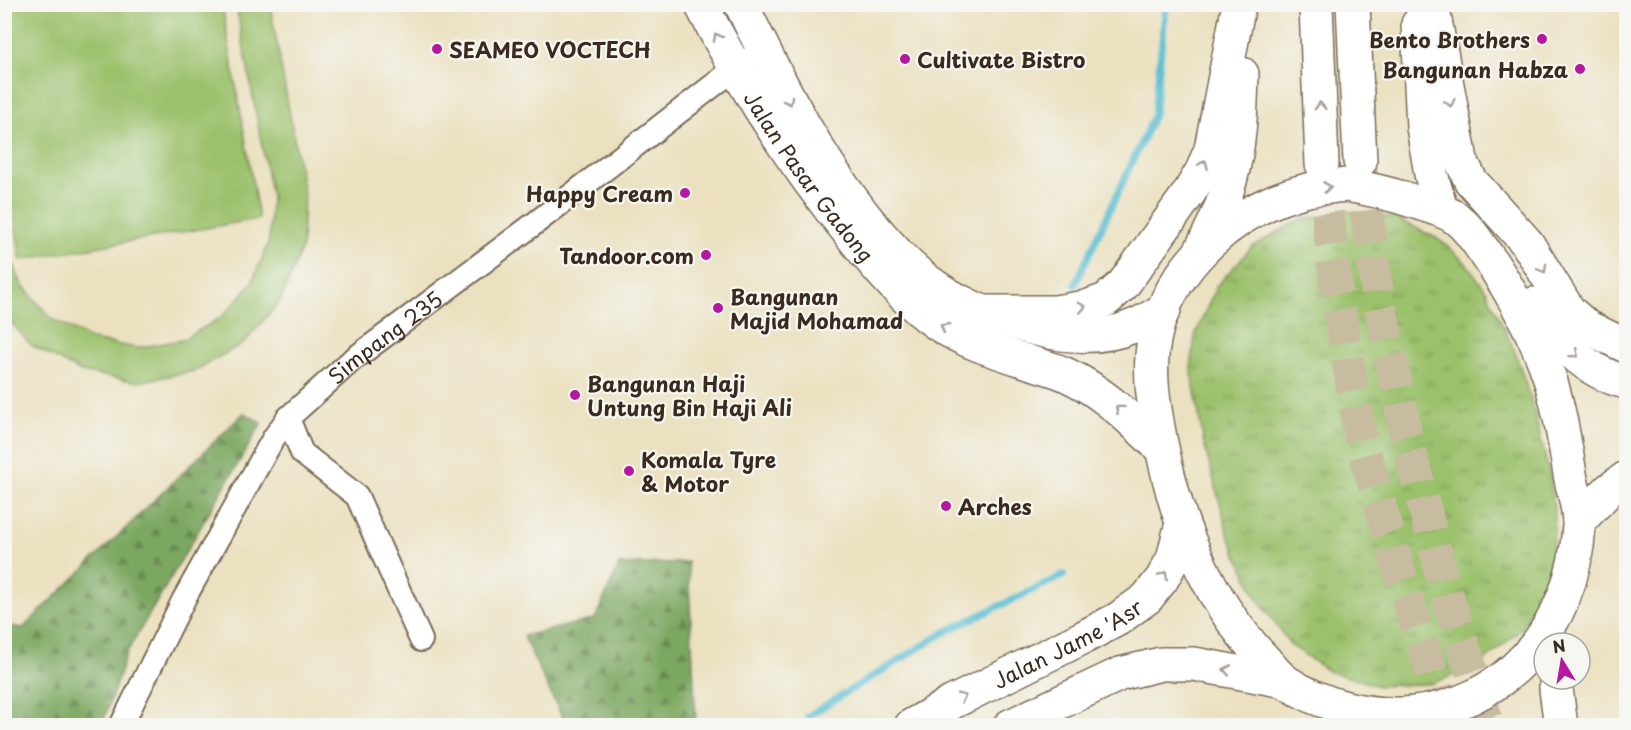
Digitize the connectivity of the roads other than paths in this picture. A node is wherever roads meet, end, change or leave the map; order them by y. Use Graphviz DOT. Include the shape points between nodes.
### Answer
graph roads {
  1 [pos="700,4"];
  2 [pos="741,4"];
  3 [pos="1239,4"];
  4 [pos="1245,4"];
  5 [pos="1316,4"];
  6 [pos="1353,4"];
  7 [pos="1417,4"];
  8 [pos="1432,4"];
  9 [pos="763,49"];
  10 [pos="736,68"];
  11 [pos="1360,160"];
  12 [pos="1322,164"];
  13 [pos="1449,214"];
  14 [pos="1199,254"];
  15 [pos="1164,310"];
  16 [pos="982,312"];
  17 [pos="1626,346"];
  18 [pos="1626,382"];
  19 [pos="288,418"];
  20 [pos="1162,449"];
  21 [pos="1626,478"];
  22 [pos="1579,521"];
  23 [pos="1182,523"];
  24 [pos="1559,609"];
  25 [pos="1558,631"];
  26 [pos="421,640"];
  27 [pos="1285,681"];
  28 [pos="1556,691"];
  29 [pos="1336,715"];
  30 [pos="121,726"];
  31 [pos="911,726"];
  32 [pos="1010,726"];
  33 [pos="1561,726"];
  10 -- 1 [label="main road, Jalan Pasar Gadong, one-way"];
  2 -- 9 [label="main road, Jalan Pasar Gadong"];
  16 -- 3 [label="main road, one-way" via="1055,312 1086,307 1106,300 1123,285 1202,171"];
  4 -- 14 [label="main road" via="1239,134 1234,162 1216,222"];
  12 -- 5 [label="main road, one-way"];
  6 -- 11 [label="main road"];
  7 -- 13 [label="main road" via="1423,127 1431,174"];
  8 -- 17 [label="main road, one-way" via="1461,160 1471,181 1527,243 1569,311 1587,327"];
  9 -- 10 [label="street, Simpang 235"];
  9 -- 16 [label="main road, Jalan Pasar Gadong, one-way" via="827,165 888,245 930,283"];
  10 -- 19 [label="street, Simpang 235" via="351,361"];
  20 -- 10 [label="main road, Jalan Pasar Gadong, one-way" via="1102,395 1065,374 973,343 938,324 905,296 821,199"];
  14 -- 13 [label="main road, one-way" via="1248,214 1309,190 1346,185 1380,191"];
  13 -- 18 [label="main road, one-way" via="1485,230 1558,339 1592,367"];
  13 -- 22 [label="main road" via="1469,232 1497,271 1545,364 1563,432"];
  14 -- 15 [label="main road" via="1179,280"];
  15 -- 16 [label="main road, Jalan Pasar Gadong" via="1132,327 1088,336 1031,328"];
  15 -- 20 [label="main road" via="1154,340 1152,374"];
  19 -- 26 [label="street" via="302,453 357,496"];
  19 -- 30 [label="street, Simpang 235" via="184,600"];
  20 -- 23 [label="main road"];
  21 -- 22 [label="main road"];
  22 -- 24 [label="main road" via="1572,570"];
  23 -- 27 [label="main road" via="1223,609"];
  31 -- 23 [label="main road, Jalan Jame 'Asr, one-way" via="1118,619 1147,598 1173,559"];
  24 -- 25 [label="main road"];
  24 -- 29 [label="main road" via="1526,657 1502,679 1472,698 1439,711 1408,717"];
  27 -- 29 [label="main road"];
  27 -- 32 [label="main road, one-way" via="1194,664 1161,664 1120,674"];
  28 -- 33 [label="main road"];
}
